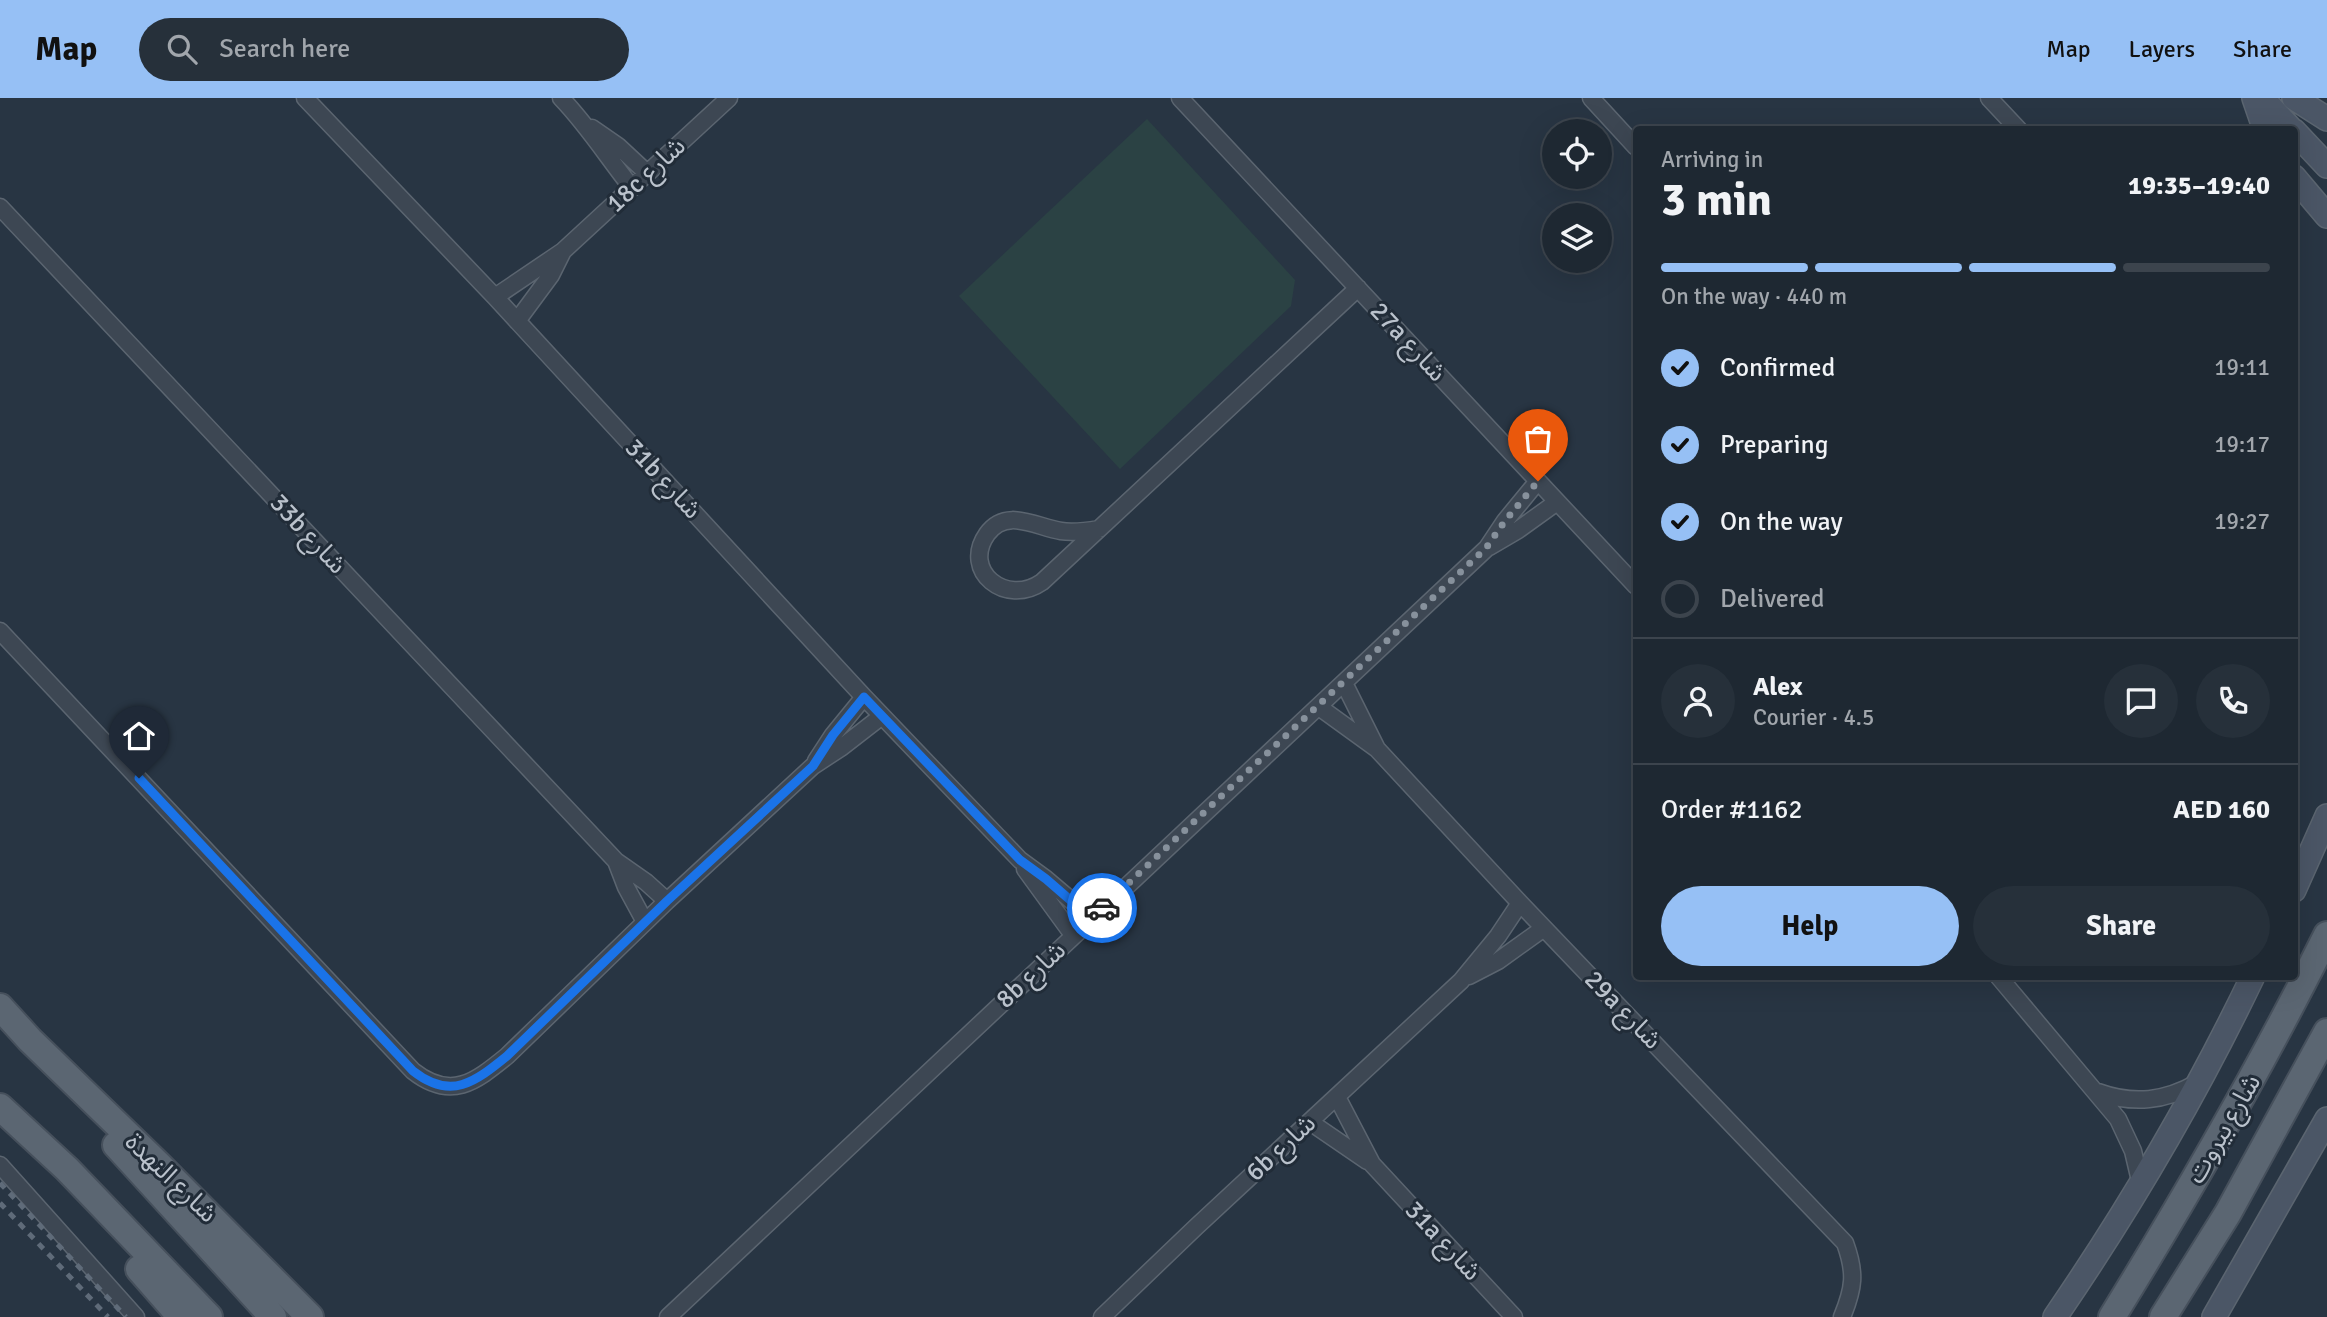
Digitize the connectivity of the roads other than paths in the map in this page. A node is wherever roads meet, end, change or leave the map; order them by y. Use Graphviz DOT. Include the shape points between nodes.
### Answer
graph roads {
  1 [pos="305,98"];
  2 [pos="561,98"];
  3 [pos="729,98"];
  4 [pos="1591,98"];
  5 [pos="1989,98"];
  6 [pos="2254,98"];
  7 [pos="2262,98"];
  8 [pos="2294,98"];
  9 [pos="1183,99"];
  10 [pos="2327,119"];
  11 [pos="587,125"];
  12 [pos="2015,126"];
  13 [pos="2263,126"];
  14 [pos="2289,126"];
  15 [pos="2298,135"];
  16 [pos="1633,144"];
  17 [pos="2327,166"];
  18 [pos="647,173"];
  19 [pos="2298,182"];
  20 [pos="632,188"];
  21 [pos="0,207"];
  22 [pos="2327,216"];
  23 [pos="564,251"];
  24 [pos="1358,288"];
  25 [pos="495,297"];
  26 [pos="517,321"];
  27 [pos="1538,481"];
  28 [pos="1558,502"];
  29 [pos="1099,529"];
  30 [pos="1486,548"];
  31 [pos="1633,583"];
  32 [pos="0,631"];
  33 [pos="1344,683"];
  34 [pos="864,697"];
  35 [pos="1319,707"];
  36 [pos="882,716"];
  37 [pos="1377,749"];
  38 [pos="813,766"];
  39 [pos="2327,816"];
  40 [pos="1020,860"];
  41 [pos="616,861"];
  42 [pos="2298,881"];
  43 [pos="667,901"];
  44 [pos="1520,903"];
  45 [pos="1091,918"];
  46 [pos="645,922"];
  47 [pos="1544,929"];
  48 [pos="1073,935"];
  49 [pos="2327,935"];
  50 [pos="2001,980"];
  51 [pos="2251,980"];
  52 [pos="1461,981"];
  53 [pos="0,1007"];
  54 [pos="2327,1032"];
  55 [pos="30,1040"];
  56 [pos="2198,1083"];
  57 [pos="2096,1091"];
  58 [pos="1336,1097"];
  59 [pos="0,1107"];
  60 [pos="0,1113"];
  61 [pos="2327,1119"];
  62 [pos="1310,1122"];
  63 [pos="1372,1164"];
  64 [pos="0,1165"];
  65 [pos="2141,1185"];
  66 [pos="136,1317"];
  67 [pos="181,1317"];
  68 [pos="209,1317"];
  69 [pos="273,1317"];
  70 [pos="310,1317"];
  71 [pos="668,1317"];
  72 [pos="1102,1317"];
  73 [pos="1514,1317"];
  74 [pos="1842,1317"];
  75 [pos="2056,1317"];
  76 [pos="2112,1317"];
  77 [pos="2163,1317"];
  78 [pos="2214,1317"];
  1 -- 25 [label="street, 31b شارع"];
  2 -- 11 [label="street"];
  3 -- 18 [label="street, 18c شارع"];
  4 -- 16 [label="street"];
  5 -- 12 [label="street"];
  6 -- 13 [label="main road"];
  7 -- 14 [label="main road"];
  8 -- 10 [label="main road"];
  9 -- 24 [label="street, 27a شارع"];
  11 -- 18 [label="street"];
  11 -- 20 [label="street"];
  15 -- 17 [label="main road"];
  18 -- 20 [label="street, 18c شارع"];
  19 -- 22 [label="main road"];
  20 -- 23 [label="street, 18c شارع"];
  21 -- 41 [label="street, 33b شارع"];
  23 -- 25 [label="street, 18c شارع"];
  23 -- 26 [label="street, 18c شارع"];
  24 -- 27 [label="street, 27a شارع"];
  24 -- 29 [label="street"];
  25 -- 26 [label="street, 31b شارع"];
  26 -- 34 [label="street, 31b شارع"];
  27 -- 28 [label="street, 27a شارع"];
  27 -- 30 [label="street, 8b شارع"];
  28 -- 30 [label="street, 8b شارع"];
  28 -- 31 [label="street, 27a شارع"];
  29 -- 29 [label="street" via="1061,531 1008,520 989,532 980,553 981,564 993,583 1024,591 1050,576"];
  30 -- 33 [label="street, 8b شارع"];
  32 -- 46 [label="street" via="424,1079 444,1087 464,1085 493,1067"];
  33 -- 35 [label="street, 8b شارع"];
  33 -- 37 [label="street, 29a شارع"];
  34 -- 36 [label="street, 31b شارع"];
  34 -- 38 [label="street"];
  35 -- 37 [label="street, 29a شارع"];
  35 -- 45 [label="street, 8b شارع"];
  36 -- 38 [label="street"];
  36 -- 40 [label="street, 31b شارع"];
  37 -- 44 [label="street, 29a شارع"];
  38 -- 43 [label="street"];
  39 -- 42 [label="main road"];
  40 -- 45 [label="street, 31b شارع"];
  40 -- 48 [label="street, 31b شارع"];
  41 -- 43 [label="street, 33b شارع"];
  41 -- 46 [label="street, 33b شارع"];
  43 -- 46 [label="street"];
  44 -- 47 [label="street, 29a شارع"];
  44 -- 52 [label="street, 6b شارع"];
  45 -- 48 [label="street, 8b شارع"];
  47 -- 52 [label="street, 6b شارع"];
  47 -- 74 [label="street, 29a شارع" via="1845,1243 1854,1279"];
  48 -- 71 [label="street, 8b شارع"];
  49 -- 76 [label="main road, شارع بيروت" via="2222,1136"];
  50 -- 57 [label="street"];
  51 -- 56 [label="main road, شارع بيروت"];
  52 -- 58 [label="street, 6b شارع"];
  53 -- 55 [label="main road, شارع النهدة"];
  54 -- 77 [label="main road, شارع بيروت" via="2228,1213"];
  55 -- 69 [label="main road, شارع النهدة" via="117,1147"];
  55 -- 70 [label="main road, شارع النهدة"];
  56 -- 57 [label="street" via="2148,1101"];
  56 -- 65 [label="main road, شارع بيروت"];
  57 -- 65 [label="street" via="2126,1135"];
  58 -- 62 [label="street, 6b شارع"];
  58 -- 63 [label="street, 31a شارع"];
  59 -- 68 [label="main road"];
  60 -- 67 [label="main road"];
  61 -- 78 [label="main road"];
  62 -- 63 [label="street, 31a شارع"];
  62 -- 72 [label="street, 6b شارع"];
  63 -- 73 [label="street, 31a شارع"];
  64 -- 66 [label="street"];
  65 -- 75 [label="main road, شارع بيروت"];
}
